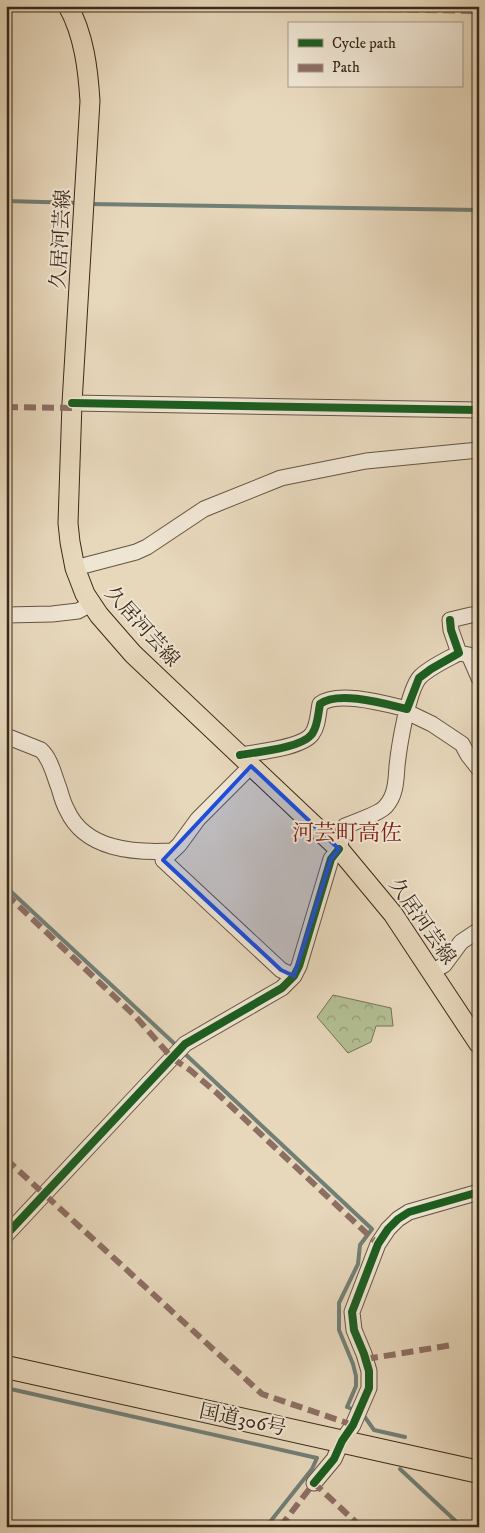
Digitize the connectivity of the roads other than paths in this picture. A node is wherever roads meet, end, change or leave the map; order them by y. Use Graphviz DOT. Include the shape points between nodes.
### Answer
graph roads {
  1 [pos="68,6"];
  2 [pos="72,403"];
  3 [pos="479,410"];
  4 [pos="479,450"];
  5 [pos="75,568"];
  6 [pos="92,604"];
  7 [pos="6,615"];
  8 [pos="479,615"];
  9 [pos="459,653"];
  10 [pos="479,678"];
  11 [pos="407,711"];
  12 [pos="6,736"];
  13 [pos="246,761"];
  14 [pos="479,769"];
  15 [pos="339,849"];
  16 [pos="172,851"];
  17 [pos="479,930"];
  18 [pos="431,972"];
  19 [pos="294,976"];
  20 [pos="479,1044"];
  21 [pos="479,1192"];
  22 [pos="6,1236"];
  23 [pos="6,1367"];
  24 [pos="342,1441"];
  25 [pos="479,1472"];
  26 [pos="314,1483"];
  1 -- 2 [label="main road, 久居河芸線" via="80,34 88,69 90,101"];
  2 -- 3 [label="street"];
  2 -- 5 [label="main road, 久居河芸線" via="68,523"];
  4 -- 5 [label="street" via="366,461 280,478 204,509 136,552"];
  5 -- 6 [label="main road, 久居河芸線"];
  6 -- 7 [label="street" via="78,611"];
  6 -- 13 [label="main road, 久居河芸線" via="133,654"];
  8 -- 9 [label="street" via="450,620"];
  9 -- 10 [label="street" via="469,655"];
  9 -- 11 [label="street" via="419,678"];
  11 -- 13 [label="street" via="363,699 330,699 320,704 318,718 307,739"];
  11 -- 14 [label="street" via="462,744"];
  11 -- 15 [label="street" via="392,796 386,808 345,826"];
  12 -- 16 [label="street" via="45,754 67,810 76,824 97,842 129,850"];
  13 -- 15 [label="main road, 久居河芸線"];
  13 -- 16 [label="street"];
  15 -- 18 [label="main road, 久居河芸線" via="393,914"];
  15 -- 19 [label="street" via="332,859"];
  16 -- 19 [label="street" via="163,860 280,970"];
  17 -- 18 [label="street" via="461,942 444,965"];
  18 -- 20 [label="main road, 久居河芸線"];
  19 -- 22 [label="street" via="282,988 180,1049"];
  21 -- 24 [label="street" via="409,1212 388,1229 378,1244 352,1312 354,1330 369,1371 369,1388 353,1425"];
  23 -- 24 [label="highway, 国道306号"];
  24 -- 25 [label="highway, 国道306号"];
  24 -- 26 [label="street" via="334,1459"];
}
